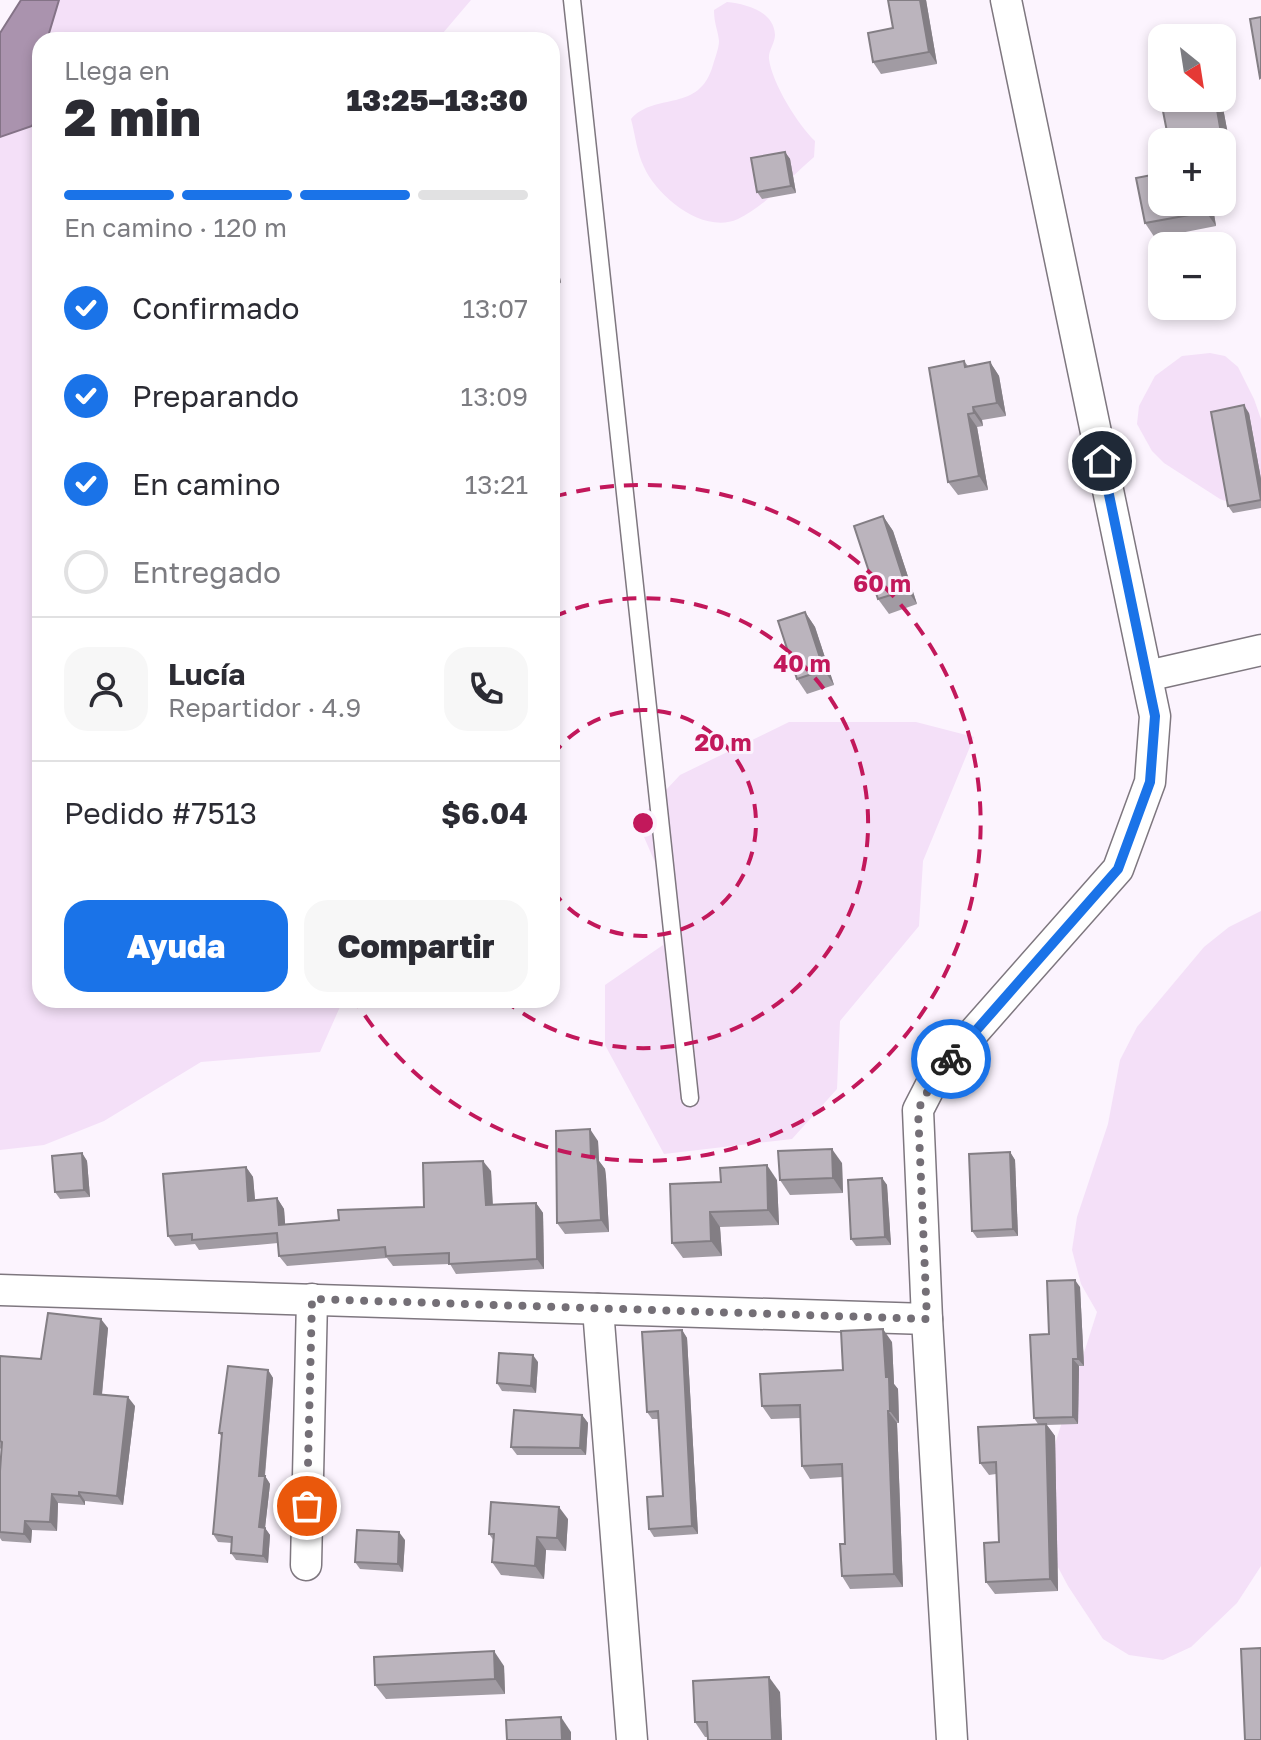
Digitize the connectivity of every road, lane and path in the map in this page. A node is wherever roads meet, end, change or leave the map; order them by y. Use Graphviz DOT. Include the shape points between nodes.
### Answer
graph roads {
  1 [pos="572,0"];
  2 [pos="1006,0"];
  3 [pos="1261,650"];
  4 [pos="1147,676"];
  5 [pos="690,1098"];
  6 [pos="0,1290"];
  7 [pos="312,1299"];
  8 [pos="598,1309"];
  9 [pos="927,1319"];
  10 [pos="306,1565"];
  11 [pos="632,1740"];
  12 [pos="952,1740"];
  1 -- 5 [label="lane"];
  2 -- 4 [label="street"];
  3 -- 4 [label="street"];
  4 -- 9 [label="street" via="1155,716 1150,782 1118,869 936,1075 918,1110"];
  6 -- 7 [label="street"];
  7 -- 8 [label="street"];
  7 -- 10 [label="street"];
  8 -- 9 [label="street"];
  8 -- 11 [label="street"];
  9 -- 12 [label="street"];
}
